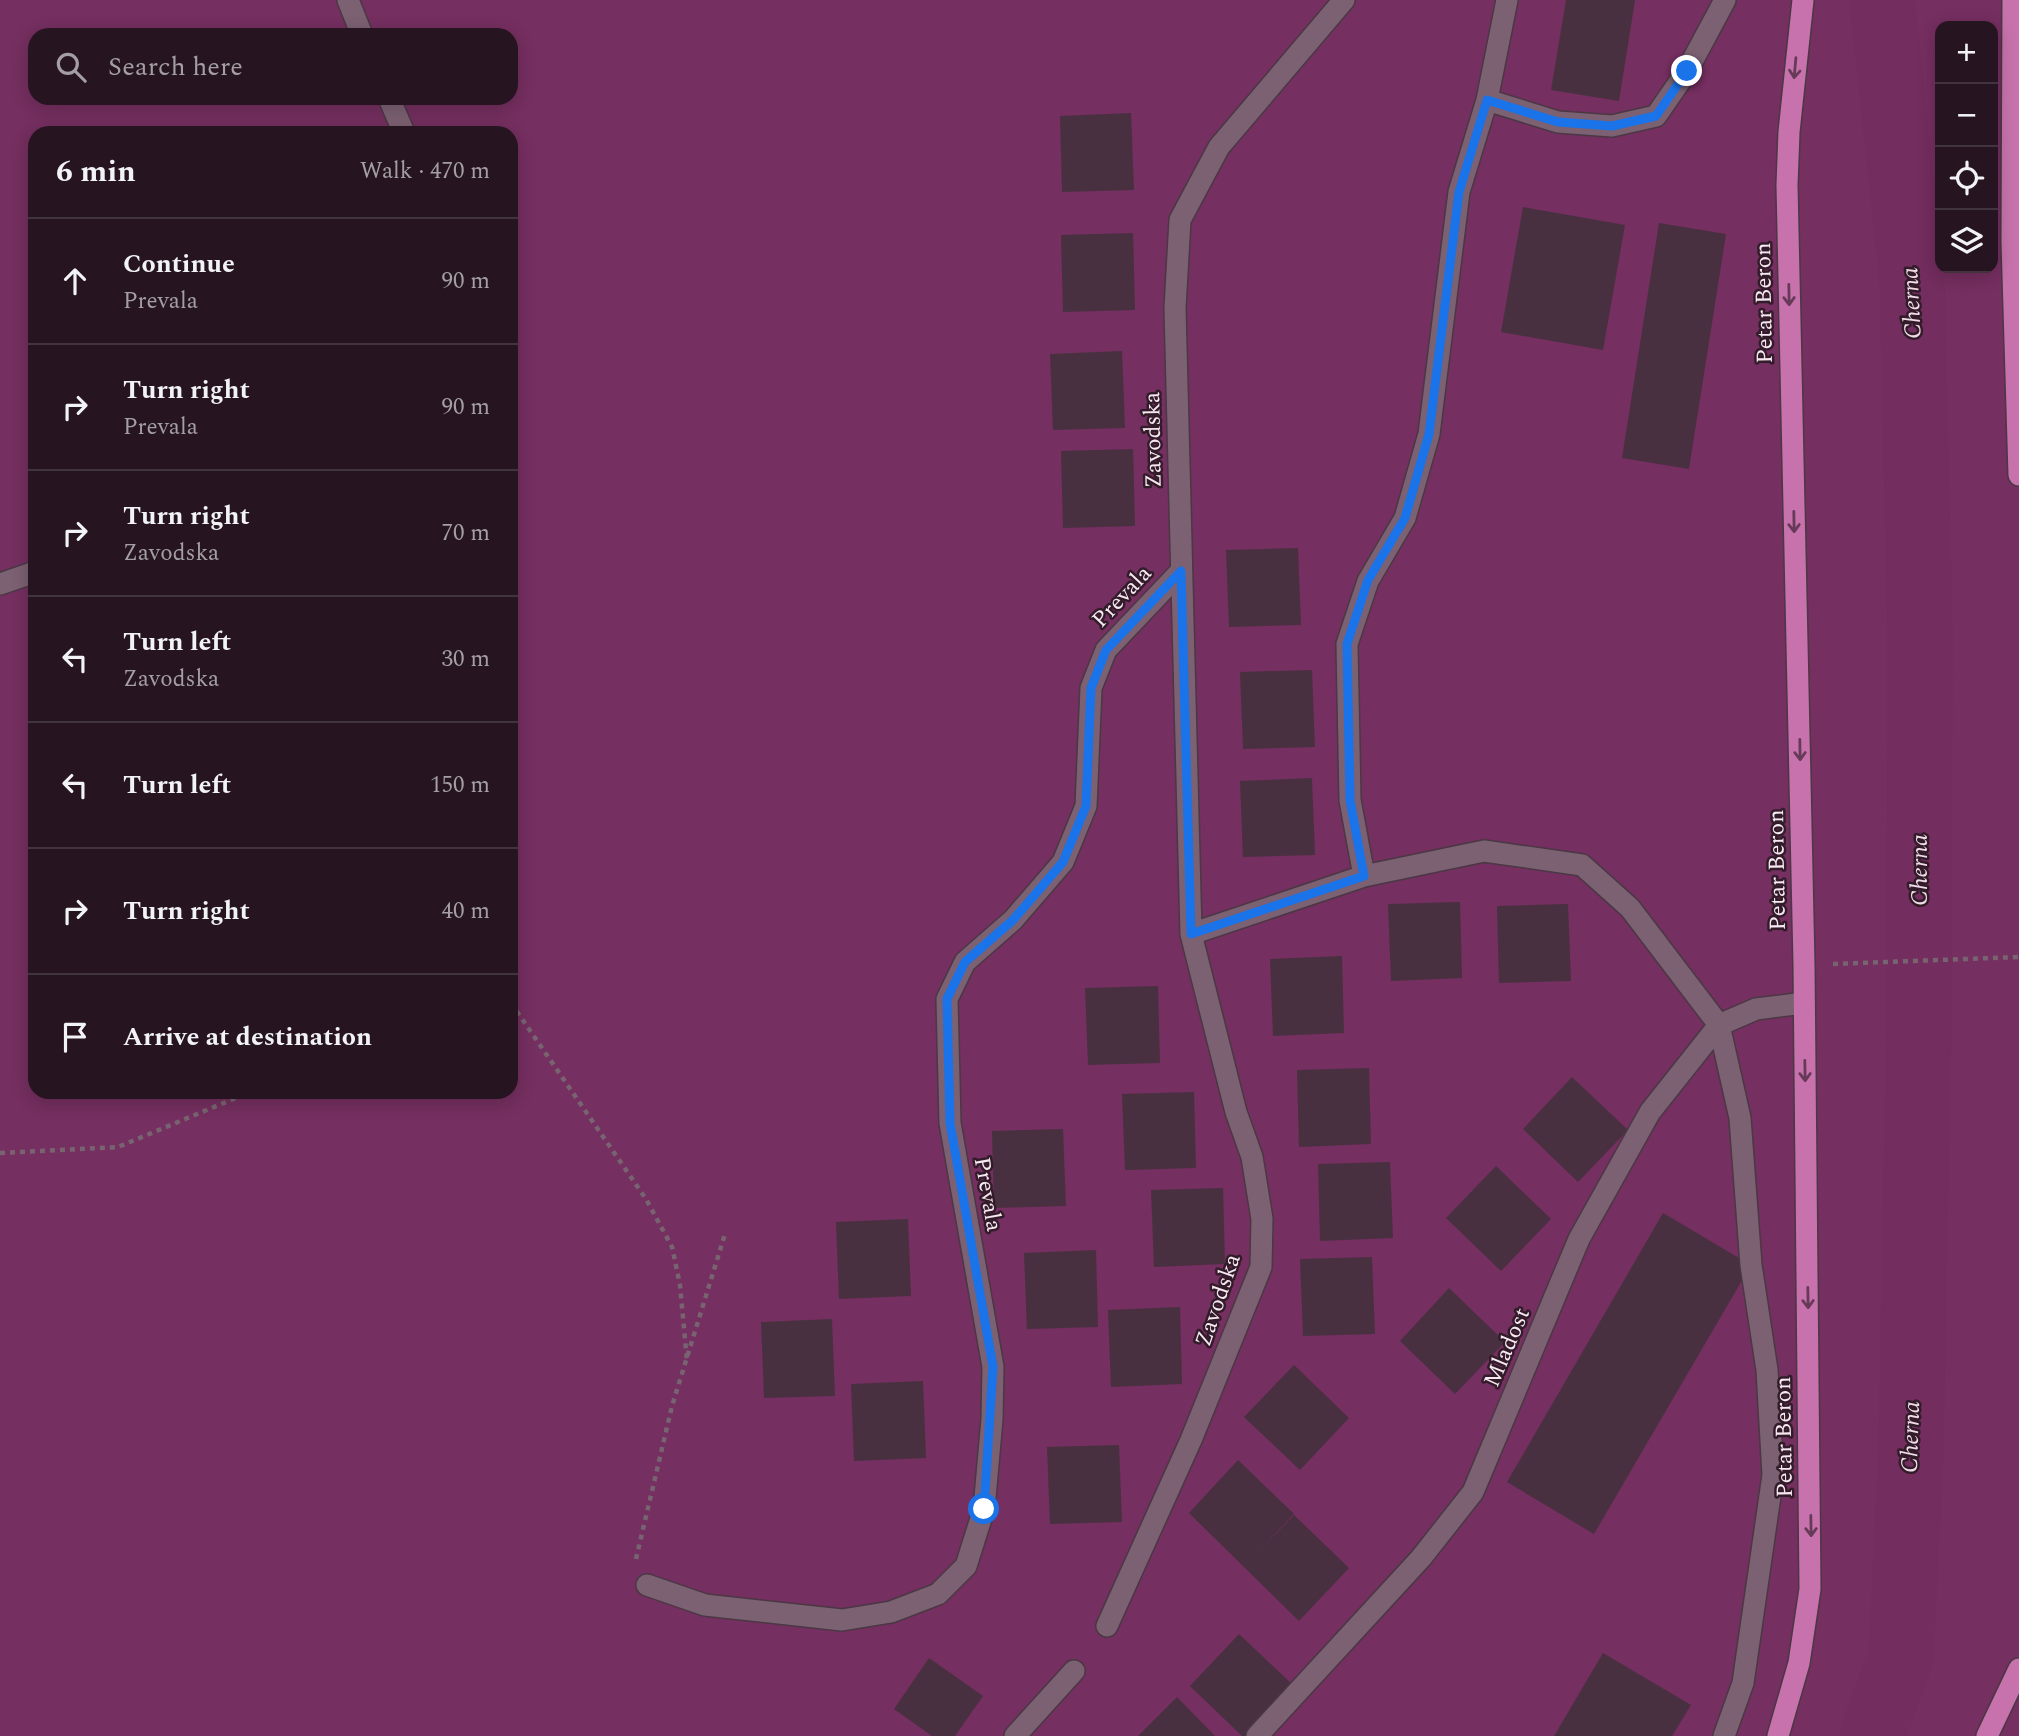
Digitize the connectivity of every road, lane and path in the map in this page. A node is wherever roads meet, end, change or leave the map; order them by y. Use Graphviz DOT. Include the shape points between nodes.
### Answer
graph roads {
  1 [pos="348,0"];
  2 [pos="1344,0"];
  3 [pos="1507,0"];
  4 [pos="1725,0"];
  5 [pos="1803,0"];
  6 [pos="2012,0"];
  7 [pos="359,28"];
  8 [pos="1487,100"];
  9 [pos="392,105"];
  10 [pos="401,126"];
  11 [pos="2016,241"];
  12 [pos="2019,475"];
  13 [pos="1181,571"];
  14 [pos="28,574"];
  15 [pos="0,584"];
  16 [pos="1364,876"];
  17 [pos="1191,934"];
  18 [pos="2019,957"];
  19 [pos="1849,964"];
  20 [pos="1804,1003"];
  21 [pos="518,1013"];
  22 [pos="1718,1025"];
  23 [pos="233,1099"];
  24 [pos="0,1153"];
  25 [pos="725,1234"];
  26 [pos="687,1361"];
  27 [pos="647,1585"];
  28 [pos="1107,1626"];
  29 [pos="2019,1669"];
  30 [pos="1074,1671"];
  31 [pos="1015,1736"];
  32 [pos="1257,1736"];
  33 [pos="1724,1736"];
  34 [pos="1778,1736"];
  35 [pos="1987,1736"];
  1 -- 7 [label="street"];
  2 -- 13 [label="street, Zavodska" via="1219,147 1180,220 1175,308"];
  3 -- 8 [label="street"];
  4 -- 8 [label="street" via="1687,71 1656,116 1612,126 1558,122"];
  5 -- 20 [label="main road, Petar Beron, one-way" via="1787,185"];
  6 -- 11 [label="main road"];
  8 -- 16 [label="street" via="1459,192 1429,434 1405,518 1368,580 1347,644 1350,800"];
  9 -- 10 [label="street"];
  11 -- 12 [label="main road"];
  13 -- 17 [label="street, Zavodska"];
  13 -- 27 [label="street, Prevala" via="1106,650 1091,688 1086,806 1063,862 1013,920 965,962 947,999 950,1123 993,1367 984,1509 966,1566 938,1594 891,1612 842,1620 705,1605"];
  14 -- 15 [label="street"];
  16 -- 17 [label="street"];
  16 -- 22 [label="street" via="1484,851 1582,865 1630,908"];
  17 -- 28 [label="street, Zavodska" via="1236,1112 1252,1157 1262,1219 1261,1267 1191,1440"];
  18 -- 19 [label="path"];
  20 -- 22 [label="street, Mladost" via="1756,1009"];
  20 -- 34 [label="main road, Petar Beron, one-way" via="1811,1589 1799,1663"];
  21 -- 26 [label="path" via="646,1199 672,1247"];
  22 -- 32 [label="street, Mladost" via="1650,1112 1579,1239 1473,1492 1421,1558"];
  22 -- 33 [label="street" via="1740,1118 1751,1265 1767,1370 1773,1475 1743,1683"];
  23 -- 24 [label="path" via="118,1147"];
  25 -- 26 [label="path"];
  26 -- 27 [label="path" via="636,1559"];
  29 -- 35 [label="main road"];
  30 -- 31 [label="street"];
}
